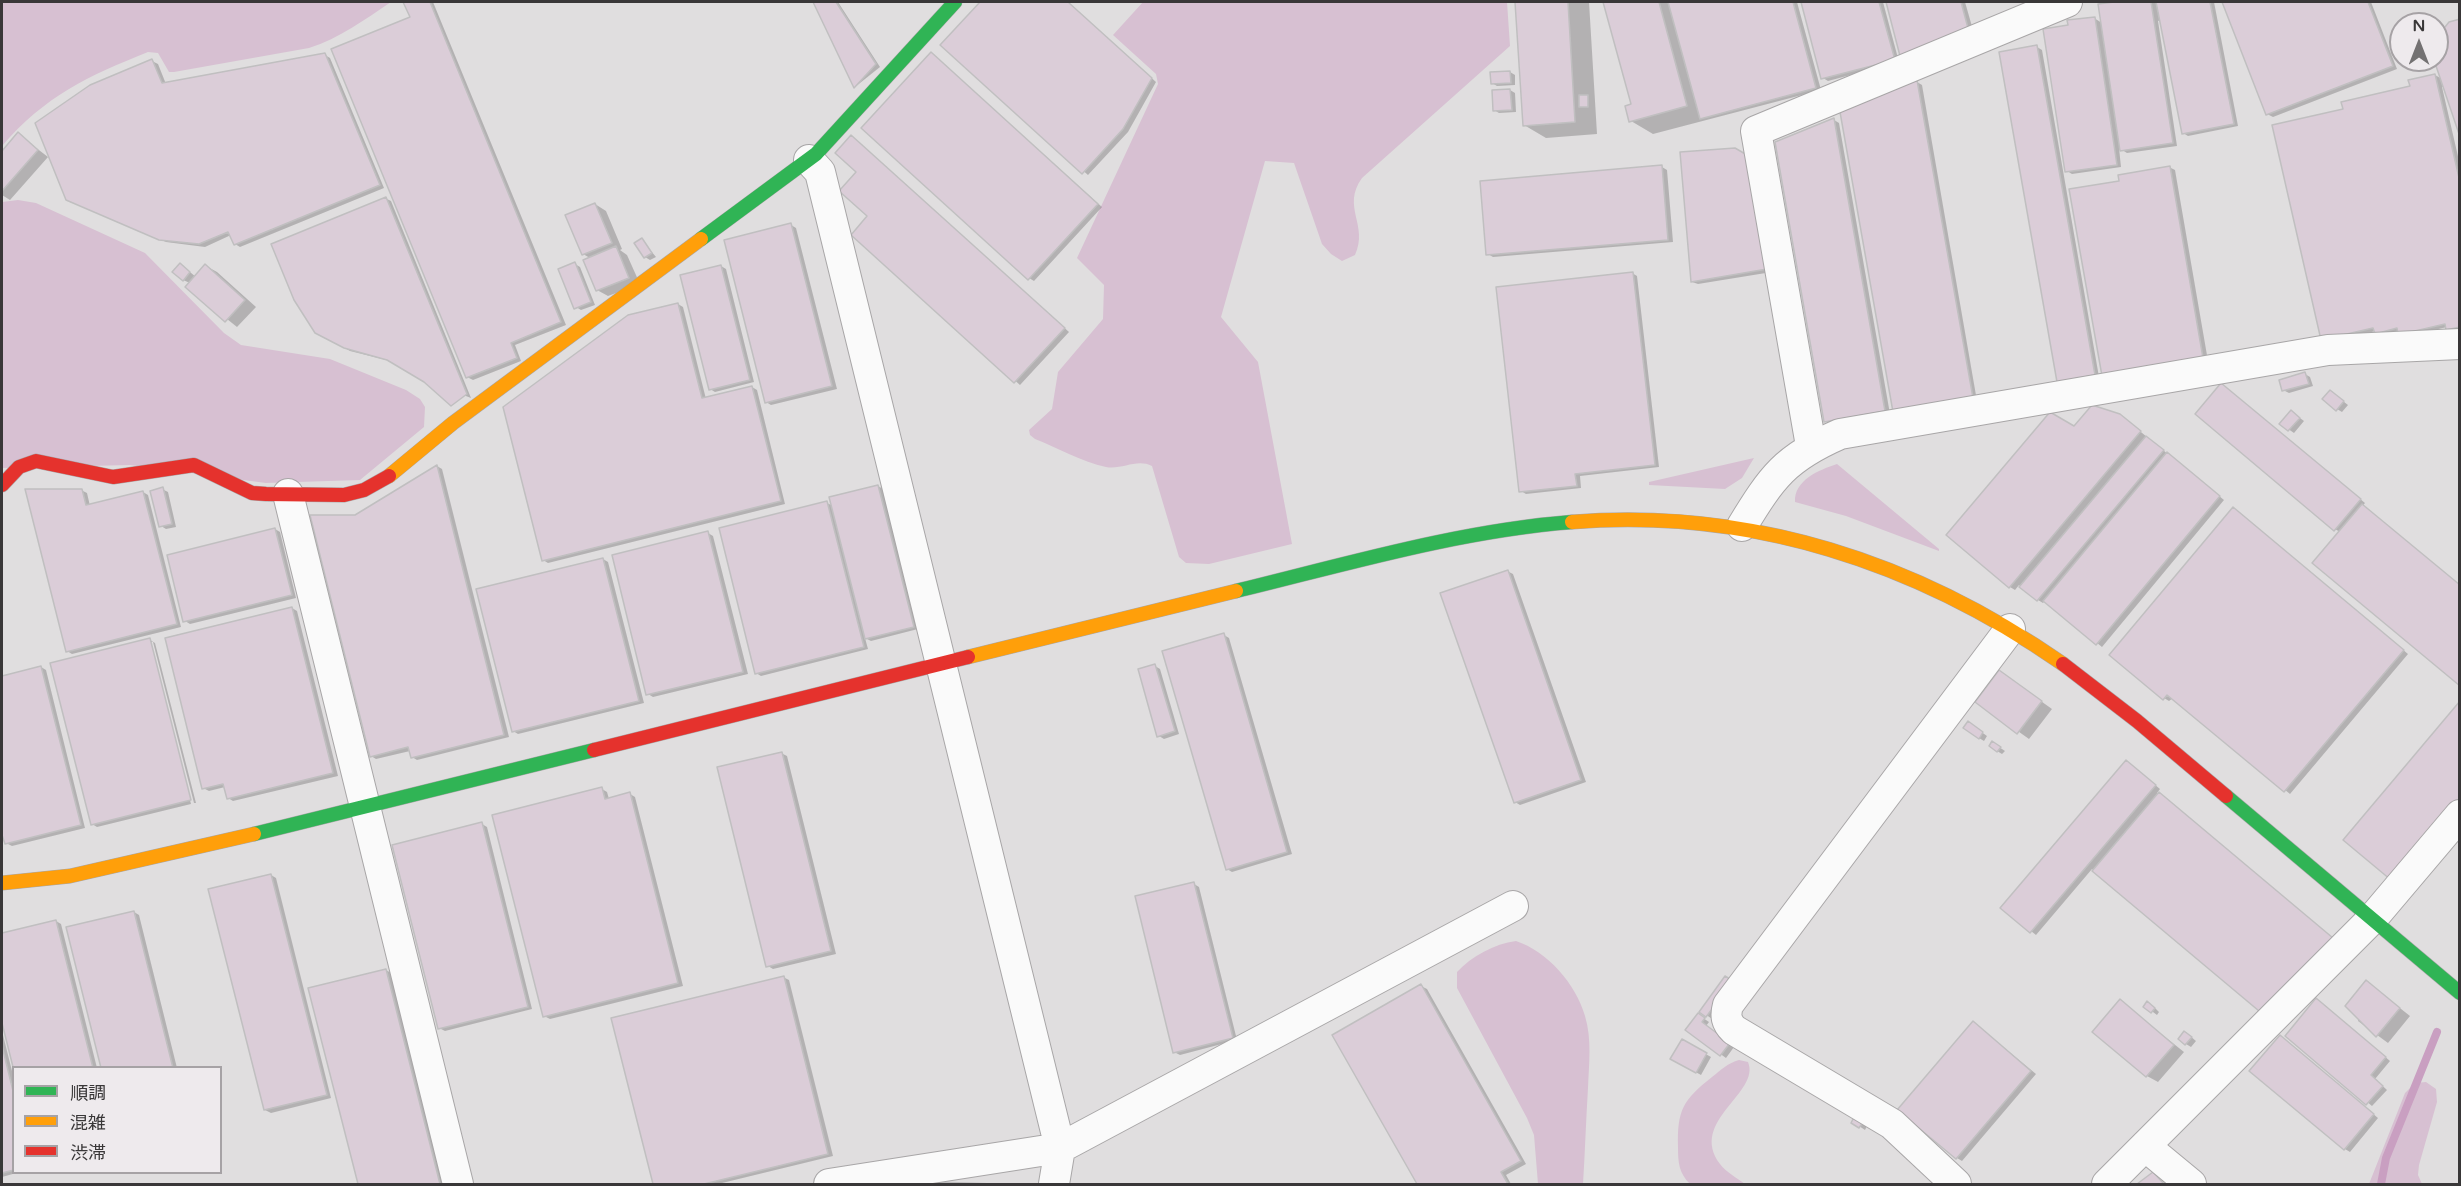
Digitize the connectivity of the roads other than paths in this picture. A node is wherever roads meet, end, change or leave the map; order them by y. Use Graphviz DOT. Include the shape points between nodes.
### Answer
graph roads {
  1 [pos="955,2"];
  2 [pos="2067,2"];
  3 [pos="809,159"];
  4 [pos="2460,344"];
  5 [pos="1811,446"];
  6 [pos="2,484"];
  7 [pos="288,494"];
  8 [pos="1742,526"];
  9 [pos="2010,629"];
  10 [pos="941,664"];
  11 [pos="365,807"];
  12 [pos="2460,815"];
  13 [pos="2,883"];
  14 [pos="1513,906"];
  15 [pos="2372,919"];
  16 [pos="2460,993"];
  17 [pos="2145,1146"];
  18 [pos="1060,1148"];
  19 [pos="458,1185"];
  20 [pos="829,1185"];
  21 [pos="1054,1185"];
  22 [pos="1956,1185"];
  23 [pos="2107,1185"];
  24 [pos="2192,1185"];
  1 -- 3 [label="street"];
  2 -- 5 [label="street" via="1756,131"];
  3 -- 7 [label="street" via="453,423 381,482 344,495"];
  3 -- 10 [label="street" via="820,172"];
  4 -- 5 [label="street" via="2328,350 1840,434"];
  5 -- 8 [label="street" via="1785,465 1764,488"];
  6 -- 7 [label="street" via="19,467 36,461 113,477 194,465 252,493"];
  7 -- 11 [label="street"];
  8 -- 9 [label="street" via="1881,564 1935,587"];
  8 -- 10 [label="street" via="1624,517 1506,526"];
  9 -- 15 [label="street" via="2127,713"];
  9 -- 22 [label="street" via="1728,1005 1726,1014 1734,1030 1892,1124"];
  10 -- 11 [label="street"];
  10 -- 18 [label="street"];
  11 -- 13 [label="street" via="140,862 70,876"];
  11 -- 19 [label="street"];
  12 -- 15 [label="street"];
  14 -- 18 [label="street"];
  15 -- 16 [label="street"];
  15 -- 17 [label="street"];
  17 -- 23 [label="street"];
  17 -- 24 [label="street"];
  18 -- 20 [label="street"];
  18 -- 21 [label="street"];
}
